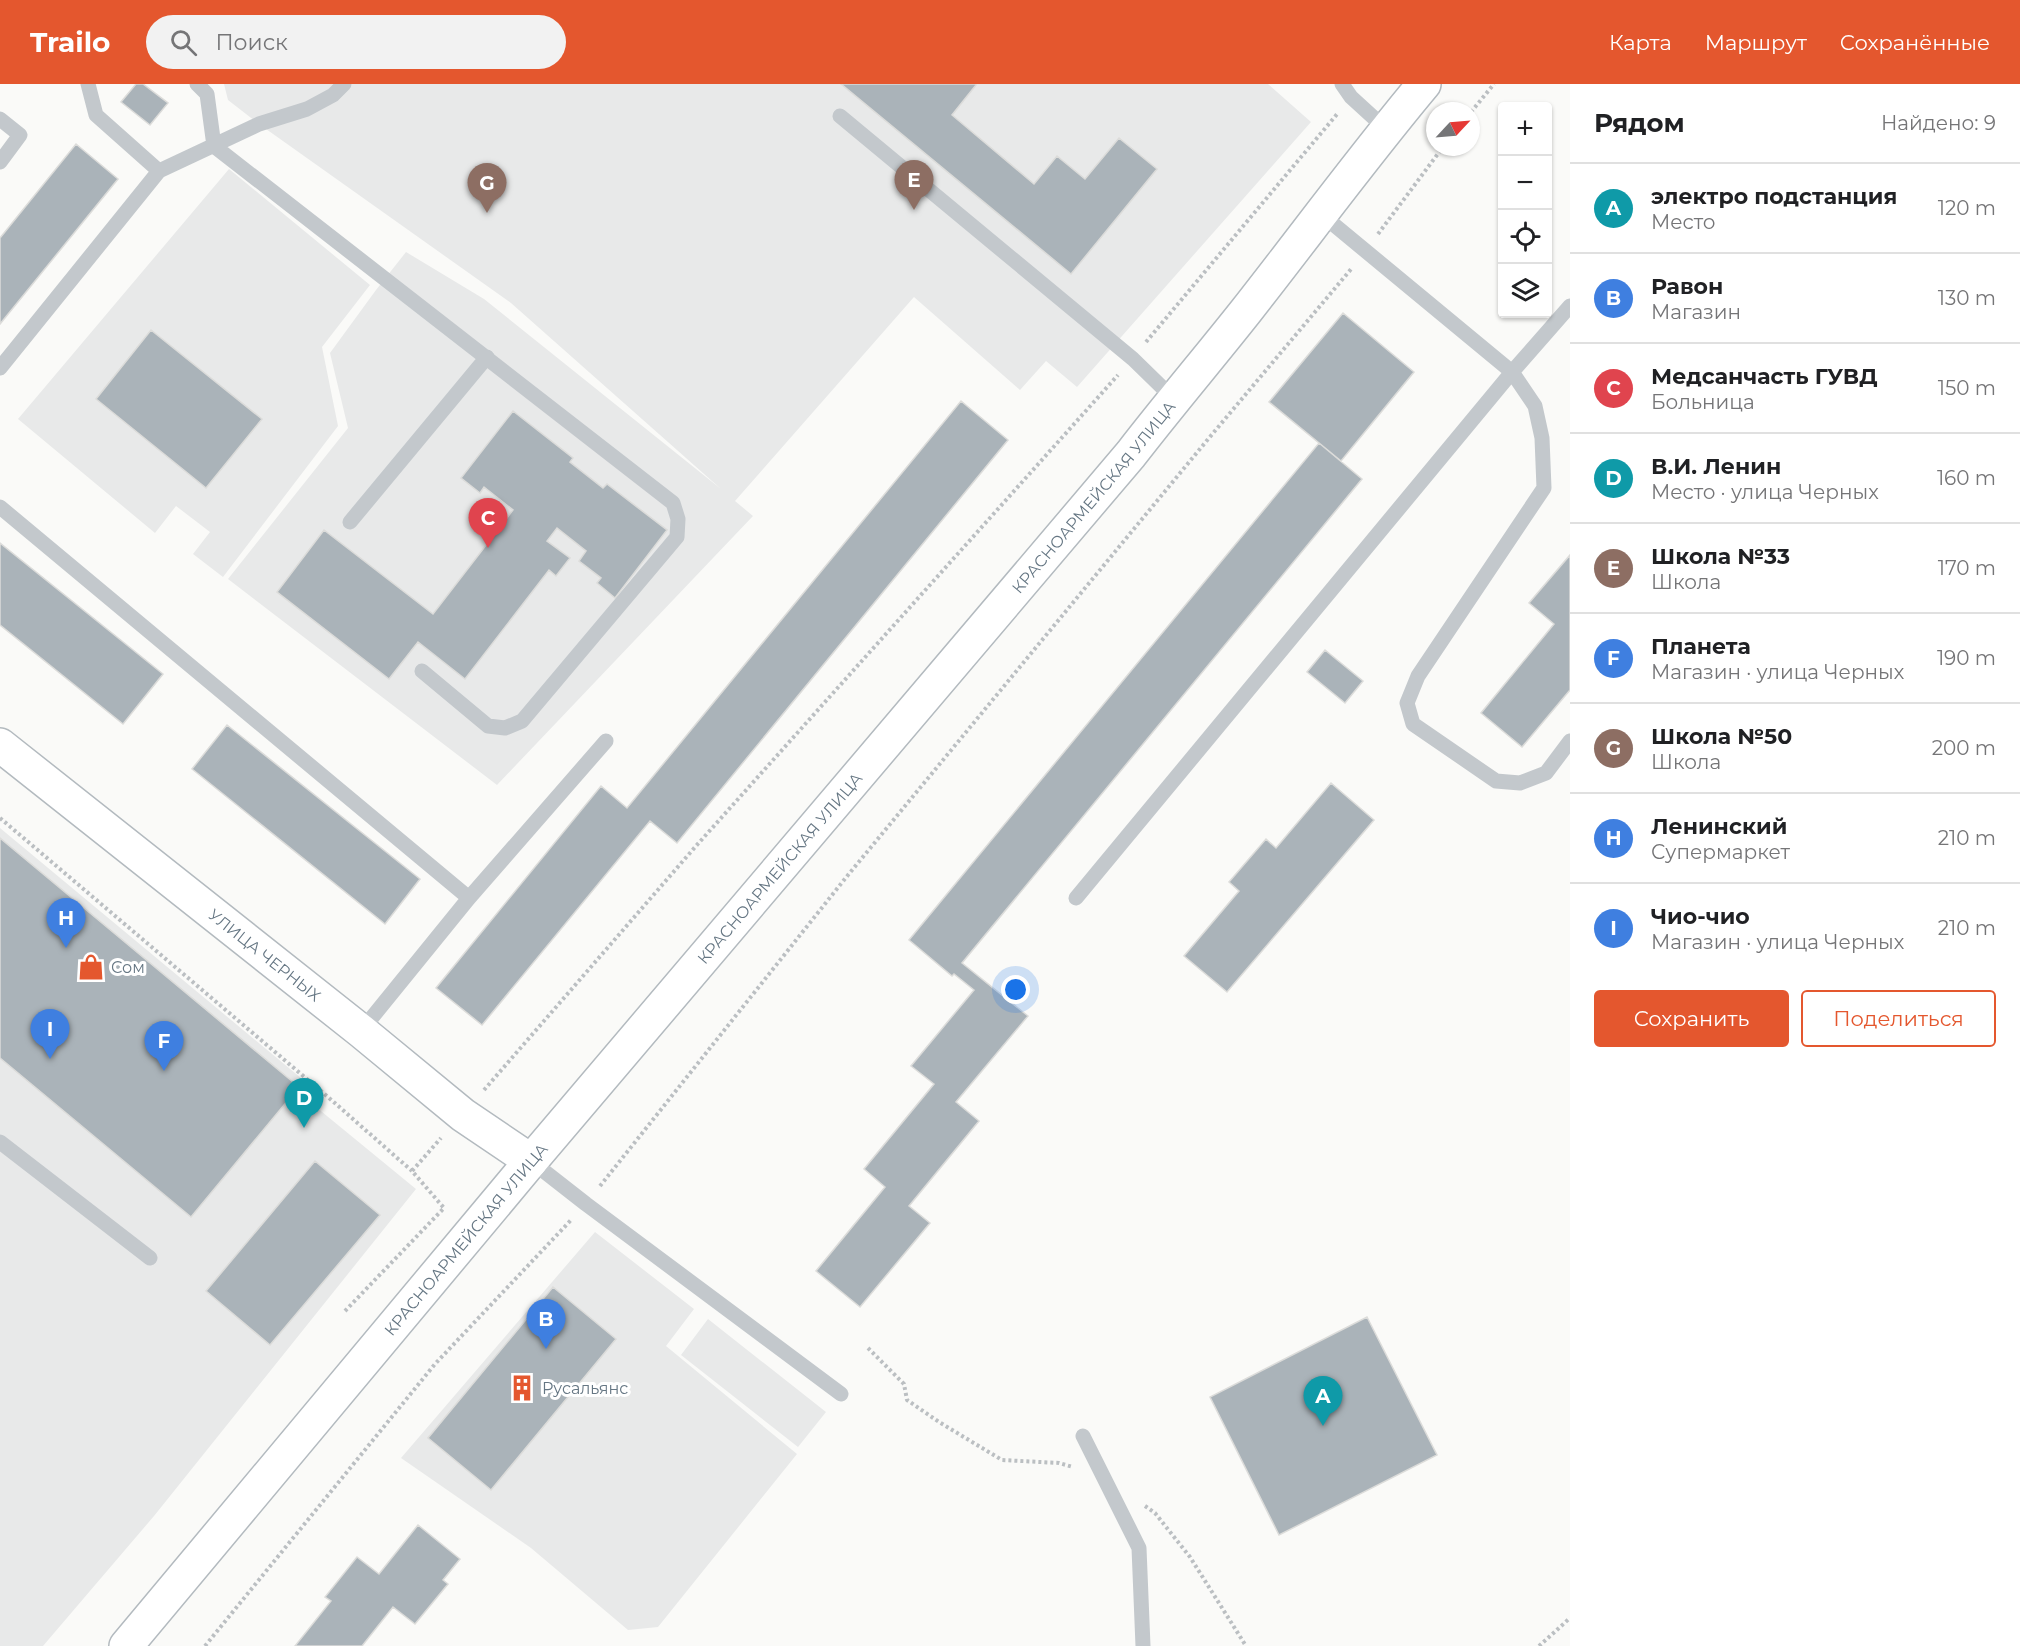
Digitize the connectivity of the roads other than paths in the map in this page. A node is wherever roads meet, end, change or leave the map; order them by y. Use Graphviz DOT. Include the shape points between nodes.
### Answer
graph roads {
  1 [pos="88,84"];
  2 [pos="197,84"];
  3 [pos="344,84"];
  4 [pos="1342,84"];
  5 [pos="1424,84"];
  6 [pos="840,116"];
  7 [pos="0,120"];
  8 [pos="1386,129"];
  9 [pos="214,146"];
  10 [pos="0,162"];
  11 [pos="159,171"];
  12 [pos="1321,214"];
  13 [pos="1570,306"];
  14 [pos="487,357"];
  15 [pos="0,368"];
  16 [pos="1512,372"];
  17 [pos="1174,399"];
  18 [pos="0,507"];
  19 [pos="350,522"];
  20 [pos="422,671"];
  21 [pos="606,741"];
  22 [pos="1570,741"];
  23 [pos="0,745"];
  24 [pos="469,898"];
  25 [pos="1076,898"];
  26 [pos="361,1031"];
  27 [pos="0,1142"];
  28 [pos="531,1161"];
  29 [pos="150,1258"];
  30 [pos="842,1394"];
  31 [pos="1083,1436"];
  32 [pos="126,1646"];
  33 [pos="1143,1646"];
  1 -- 11 [label="lane" via="96,115"];
  2 -- 9 [label="lane" via="207,94"];
  3 -- 9 [label="lane" via="307,109 259,124"];
  4 -- 8 [label="lane"];
  5 -- 8 [label="street, КРАСНОАРМЕЙСКАЯ УЛИЦА"];
  6 -- 17 [label="lane" via="1133,358"];
  7 -- 10 [label="lane" via="20,135"];
  8 -- 12 [label="street, КРАСНОАРМЕЙСКАЯ УЛИЦА"];
  9 -- 11 [label="lane"];
  9 -- 14 [label="lane"];
  11 -- 15 [label="lane"];
  12 -- 16 [label="lane"];
  12 -- 17 [label="street, КРАСНОАРМЕЙСКАЯ УЛИЦА"];
  13 -- 16 [label="lane"];
  14 -- 19 [label="lane"];
  14 -- 20 [label="lane" via="673,503 678,519 677,537 522,721 505,728 488,726"];
  16 -- 22 [label="lane" via="1535,406 1542,438 1544,488 1418,676 1407,703 1413,724 1496,781 1520,783 1546,773"];
  16 -- 25 [label="lane"];
  17 -- 28 [label="street, КРАСНОАРМЕЙСКАЯ УЛИЦА" via="1124,464"];
  18 -- 24 [label="lane"];
  21 -- 24 [label="lane"];
  23 -- 26 [label="street, УЛИЦА ЧЕРНЫХ"];
  24 -- 26 [label="lane"];
  26 -- 28 [label="street, УЛИЦА ЧЕРНЫХ" via="462,1115"];
  27 -- 29 [label="lane"];
  28 -- 30 [label="lane"];
  28 -- 32 [label="street, КРАСНОАРМЕЙСКАЯ УЛИЦА"];
  31 -- 33 [label="lane" via="1139,1548"];
}
